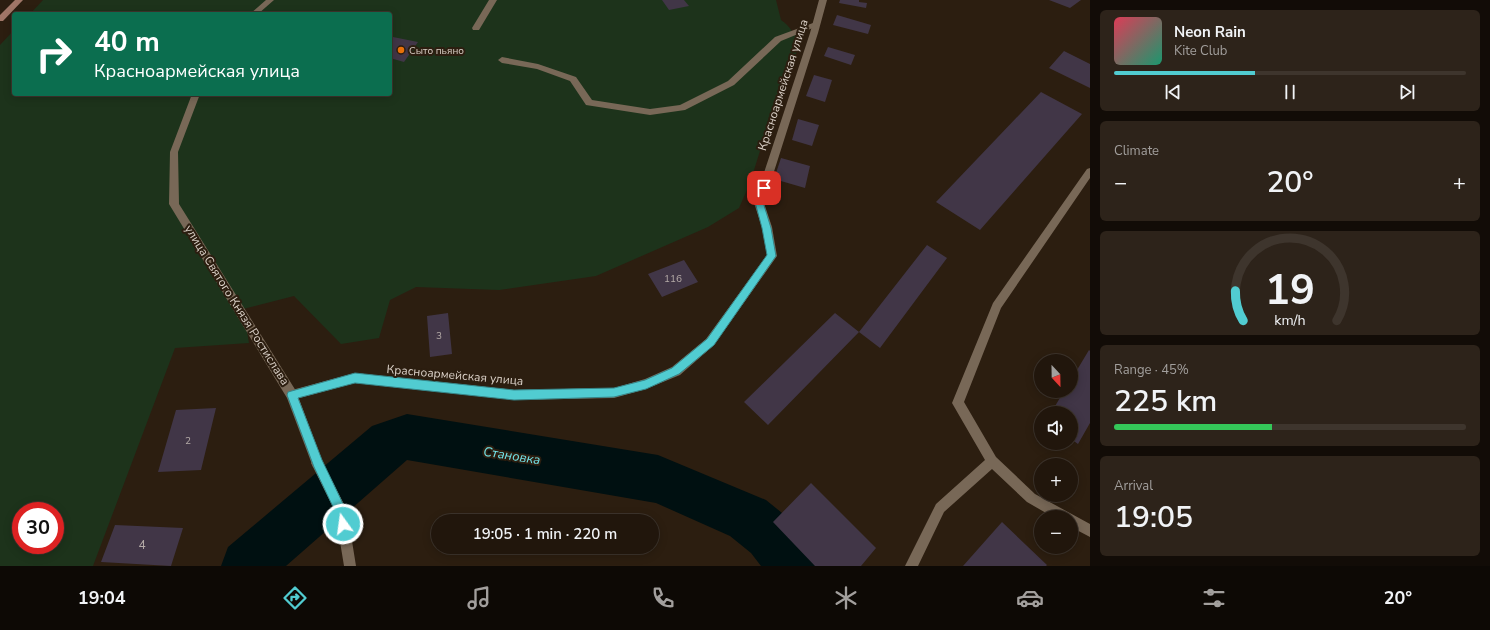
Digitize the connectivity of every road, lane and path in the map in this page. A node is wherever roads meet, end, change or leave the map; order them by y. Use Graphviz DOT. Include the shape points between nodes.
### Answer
graph roads {
  1 [pos="19,0"];
  2 [pos="270,0"];
  3 [pos="493,0"];
  4 [pos="823,0"];
  5 [pos="256,12"];
  6 [pos="0,19"];
  7 [pos="816,26"];
  8 [pos="476,28"];
  9 [pos="502,60"];
  10 [pos="195,96"];
  11 [pos="1090,170"];
  12 [pos="292,395"];
  13 [pos="992,461"];
  14 [pos="1052,510"];
  15 [pos="1078,524"];
  16 [pos="1090,531"];
  17 [pos="350,566"];
  18 [pos="911,566"];
  1 -- 6 [label="main road"];
  2 -- 5 [label="street"];
  3 -- 8 [label="street"];
  4 -- 7 [label="street, Красноармейская улица"];
  7 -- 9 [label="street" via="778,38 732,84 682,108 650,112 589,103 573,79 538,67"];
  7 -- 12 [label="street, Красноармейская улица" via="759,202 772,256 710,342 676,371 646,384 614,392 514,395 355,378"];
  10 -- 12 [label="street, улица Святого Князя Ростислава" via="174,152 174,204"];
  11 -- 13 [label="street" via="996,306 958,403"];
  12 -- 17 [label="street, улица Святого Князя Ростислава" via="317,463 340,510"];
  13 -- 14 [label="street" via="1031,498"];
  13 -- 18 [label="street" via="940,508"];
  15 -- 16 [label="street"];
}
